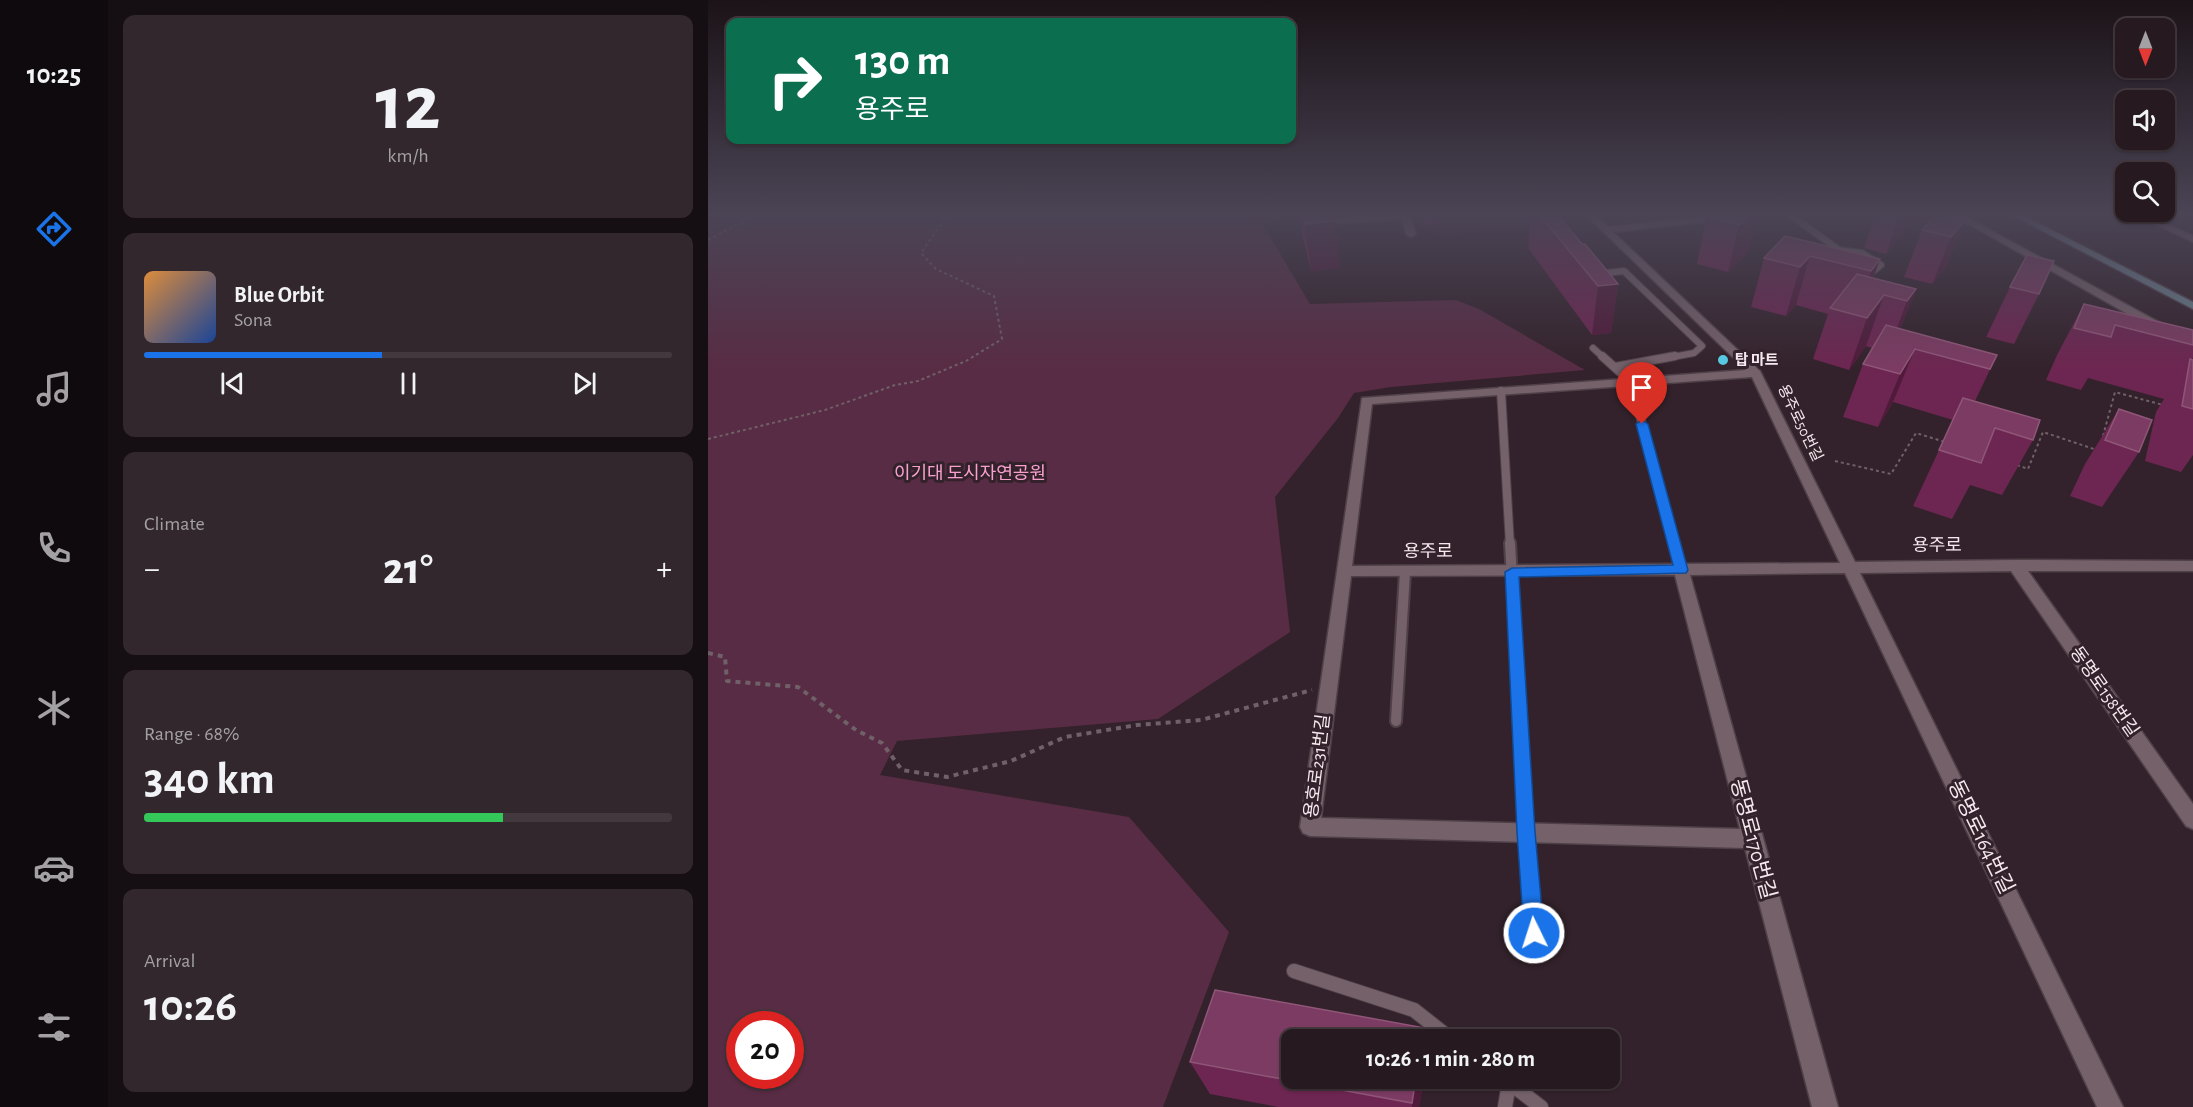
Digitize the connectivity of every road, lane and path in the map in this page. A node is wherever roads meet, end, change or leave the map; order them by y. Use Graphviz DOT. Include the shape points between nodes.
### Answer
graph roads {
  1 [pos="933,266"];
  2 [pos="1644,266"];
  3 [pos="1840,266"];
  4 [pos="1881,266"];
  5 [pos="2052,266"];
  6 [pos="2115,266"];
  7 [pos="1597,274"];
  8 [pos="2193,306"];
  9 [pos="2187,338"];
  10 [pos="1593,348"];
  11 [pos="2193,348"];
  12 [pos="1615,367"];
  13 [pos="1756,373"];
  14 [pos="1630,382"];
  15 [pos="1501,392"];
  16 [pos="2171,407"];
  17 [pos="708,439"];
  18 [pos="1949,444"];
  19 [pos="1835,461"];
  20 [pos="2017,465"];
  21 [pos="2015,565"];
  22 [pos="1851,566"];
  23 [pos="2192,567"];
  24 [pos="1682,570"];
  25 [pos="1343,571"];
  26 [pos="1405,572"];
  27 [pos="1512,572"];
  28 [pos="708,653"];
  29 [pos="1328,688"];
  30 [pos="1396,721"];
  31 [pos="2193,820"];
  32 [pos="1526,832"];
  33 [pos="1752,839"];
  34 [pos="1535,953"];
  35 [pos="1294,970"];
  36 [pos="1438,1029"];
  37 [pos="1506,1089"];
  38 [pos="1517,1089"];
  39 [pos="1505,1107"];
  40 [pos="1541,1107"];
  41 [pos="1825,1107"];
  42 [pos="2110,1107"];
  1 -- 17 [label="path" via="994,296 1002,339 966,361 918,381 895,385 825,410"];
  2 -- 13 [label="street, 용주로50번길"];
  3 -- 4 [label="lane" via="1851,271 1872,272"];
  5 -- 9 [label="street"];
  6 -- 8 [label="main road"];
  7 -- 12 [label="lane" via="1624,271 1702,346 1694,353"];
  9 -- 11 [label="street"];
  10 -- 12 [label="lane"];
  12 -- 14 [label="lane"];
  13 -- 14 [label="street, 용호로231번길"];
  13 -- 22 [label="street, 용주로50번길"];
  14 -- 15 [label="street, 용호로231번길"];
  14 -- 24 [label="lane"];
  15 -- 25 [label="street, 용호로231번길" via="1365,401"];
  15 -- 27 [label="lane"];
  16 -- 20 [label="path" via="2115,392 2099,451 2043,432 2028,469"];
  18 -- 19 [label="path" via="1916,433 1891,474"];
  21 -- 22 [label="street, 용주로"];
  21 -- 23 [label="street, 용주로"];
  21 -- 31 [label="street, 동명로158번길"];
  22 -- 24 [label="street, 용주로"];
  22 -- 42 [label="street, 동명로164번길"];
  24 -- 27 [label="street, 용주로"];
  24 -- 33 [label="street, 동명로170번길"];
  25 -- 26 [label="street, 용주로"];
  25 -- 29 [label="street, 용호로231번길"];
  26 -- 27 [label="street, 용주로"];
  26 -- 30 [label="lane"];
  27 -- 32 [label="lane"];
  28 -- 29 [label="path" via="724,657 727,681 798,687 856,730 882,743 902,770 947,777 1011,761 1065,737 1201,720 1307,690"];
  29 -- 32 [label="street, 용호로231번길" via="1310,827"];
  32 -- 33 [label="street, 용호로231번길"];
  32 -- 34 [label="lane"];
  33 -- 41 [label="street, 동명로170번길"];
  35 -- 36 [label="lane" via="1414,1010"];
  37 -- 39 [label="lane"];
  38 -- 40 [label="lane"];
}
